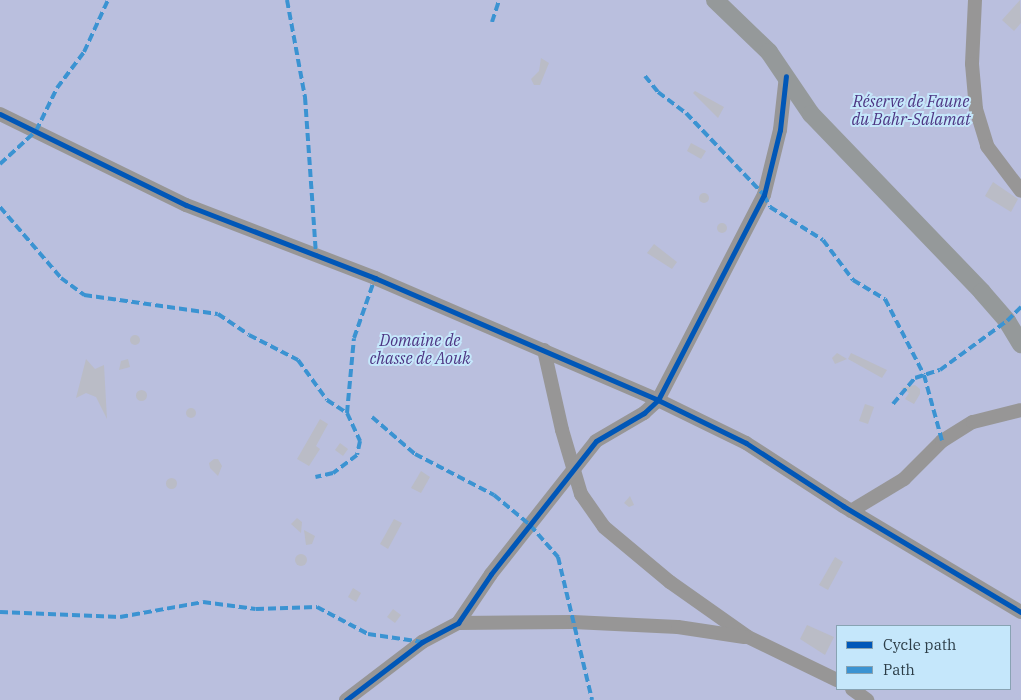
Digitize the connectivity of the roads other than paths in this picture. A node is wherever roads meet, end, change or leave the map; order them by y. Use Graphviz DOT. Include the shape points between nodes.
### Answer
graph roads {
  1 [pos="715,0"];
  2 [pos="976,0"];
  3 [pos="786,76"];
  4 [pos="0,114"];
  5 [pos="1021,191"];
  6 [pos="1021,344"];
  7 [pos="544,350"];
  8 [pos="658,400"];
  9 [pos="1021,410"];
  10 [pos="574,472"];
  11 [pos="851,511"];
  12 [pos="1021,612"];
  13 [pos="458,622"];
  14 [pos="748,638"];
  15 [pos="836,680"];
  16 [pos="853,690"];
  17 [pos="346,700"];
  18 [pos="867,700"];
  1 -- 3 [label="main road" via="769,52"];
  2 -- 5 [label="street" via="972,64 976,109 987,146"];
  3 -- 6 [label="main road" via="811,114 982,292 1007,321"];
  3 -- 8 [label="street" via="780,130 764,195"];
  4 -- 7 [label="street" via="186,205 375,278"];
  7 -- 8 [label="street"];
  7 -- 10 [label="street"];
  8 -- 10 [label="street" via="644,413 596,441"];
  8 -- 11 [label="street" via="746,443"];
  9 -- 11 [label="street" via="973,422 942,441 904,479"];
  10 -- 13 [label="street" via="491,574"];
  10 -- 14 [label="street" via="581,494 604,527 623,546"];
  11 -- 12 [label="street"];
  13 -- 14 [label="street" via="551,621 678,627"];
  13 -- 17 [label="street" via="422,642"];
  14 -- 15 [label="street"];
  16 -- 18 [label="street"];
}
